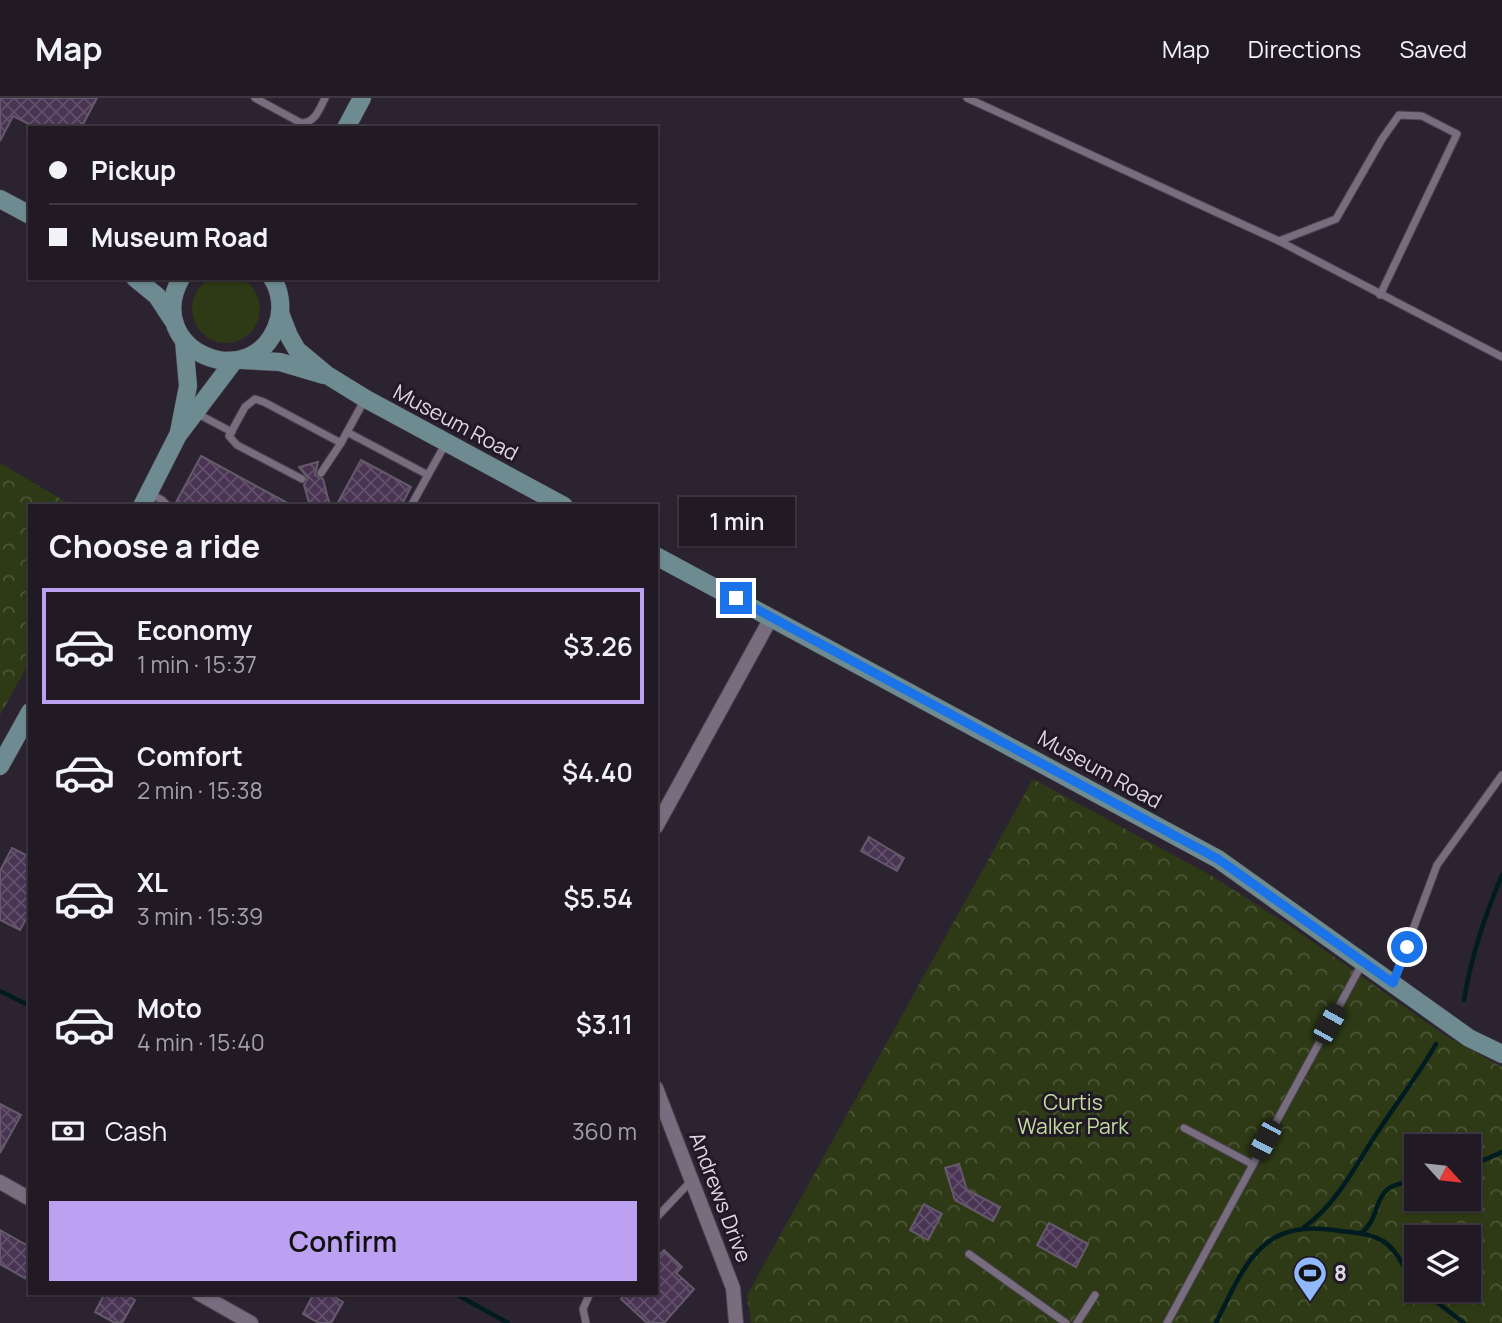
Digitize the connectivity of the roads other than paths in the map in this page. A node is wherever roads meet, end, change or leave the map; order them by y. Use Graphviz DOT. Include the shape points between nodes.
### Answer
graph roads {
  1 [pos="255,98"];
  2 [pos="326,98"];
  3 [pos="362,98"];
  4 [pos="967,98"];
  5 [pos="347,126"];
  6 [pos="0,199"];
  7 [pos="28,214"];
  8 [pos="1279,241"];
  9 [pos="138,280"];
  10 [pos="180,280"];
  11 [pos="273,280"];
  12 [pos="281,280"];
  13 [pos="1380,295"];
  14 [pos="280,306"];
  15 [pos="174,322"];
  16 [pos="184,341"];
  17 [pos="1502,357"];
  18 [pos="237,360"];
  19 [pos="327,375"];
  20 [pos="366,399"];
  21 [pos="196,413"];
  22 [pos="232,432"];
  23 [pos="348,432"];
  24 [pos="178,435"];
  25 [pos="446,442"];
  26 [pos="341,443"];
  27 [pos="321,473"];
  28 [pos="428,475"];
  29 [pos="302,479"];
  30 [pos="145,499"];
  31 [pos="166,504"];
  32 [pos="412,504"];
  33 [pos="560,504"];
  34 [pos="658,557"];
  35 [pos="771,618"];
  36 [pos="27,723"];
  37 [pos="0,766"];
  38 [pos="1502,775"];
  39 [pos="658,823"];
  40 [pos="1363,962"];
  41 [pos="1393,983"];
  42 [pos="1502,1054"];
  43 [pos="658,1093"];
  44 [pos="1184,1128"];
  45 [pos="1252,1164"];
  46 [pos="692,1180"];
  47 [pos="0,1182"];
  48 [pos="28,1198"];
  49 [pos="658,1216"];
  50 [pos="970,1254"];
  51 [pos="202,1295"];
  52 [pos="589,1295"];
  53 [pos="1095,1295"];
  54 [pos="251,1323"];
  55 [pos="586,1323"];
  56 [pos="736,1323"];
  57 [pos="1066,1323"];
  58 [pos="1077,1323"];
  59 [pos="1167,1323"];
  1 -- 2 [label="lane" via="300,122 315,117"];
  3 -- 5 [label="street"];
  4 -- 8 [label="lane"];
  6 -- 7 [label="street"];
  8 -- 13 [label="lane"];
  8 -- 13 [label="lane" via="1336,219 1399,115 1422,116 1457,134"];
  9 -- 15 [label="street" via="158,296"];
  10 -- 15 [label="street" via="174,294"];
  11 -- 14 [label="street, Museum Road"];
  12 -- 14 [label="street"];
  13 -- 17 [label="lane"];
  14 -- 18 [label="street" via="268,343"];
  14 -- 19 [label="street, Museum Road" via="297,350"];
  15 -- 16 [label="street"];
  16 -- 18 [label="street, Museum Road" via="210,359"];
  16 -- 24 [label="street" via="188,386"];
  18 -- 19 [label="street, Museum Road" via="280,362"];
  18 -- 21 [label="street"];
  19 -- 20 [label="street, Museum Road"];
  20 -- 23 [label="lane"];
  20 -- 25 [label="street, Museum Road"];
  21 -- 22 [label="lane"];
  21 -- 24 [label="street"];
  22 -- 26 [label="lane" via="245,407 255,399"];
  22 -- 29 [label="lane" via="229,436 237,446"];
  23 -- 26 [label="lane"];
  23 -- 28 [label="lane"];
  24 -- 30 [label="street"];
  25 -- 28 [label="lane"];
  25 -- 33 [label="street, Museum Road"];
  26 -- 27 [label="lane"];
  28 -- 32 [label="lane"];
  30 -- 31 [label="lane"];
  34 -- 35 [label="street, Museum Road"];
  35 -- 39 [label="street"];
  35 -- 40 [label="street, Museum Road" via="1218,859"];
  36 -- 37 [label="street"];
  38 -- 41 [label="lane" via="1437,865"];
  40 -- 41 [label="street, Museum Road"];
  40 -- 45 [label="lane"];
  41 -- 42 [label="street, Museum Road" via="1469,1038"];
  43 -- 46 [label="street, Andrews Drive"];
  44 -- 45 [label="lane"];
  45 -- 59 [label="lane"];
  46 -- 49 [label="lane"];
  46 -- 56 [label="street, Andrews Drive" via="733,1289"];
  47 -- 48 [label="street"];
  50 -- 57 [label="lane"];
  51 -- 54 [label="street"];
  52 -- 55 [label="lane" via="583,1309"];
  53 -- 58 [label="lane"];
}
